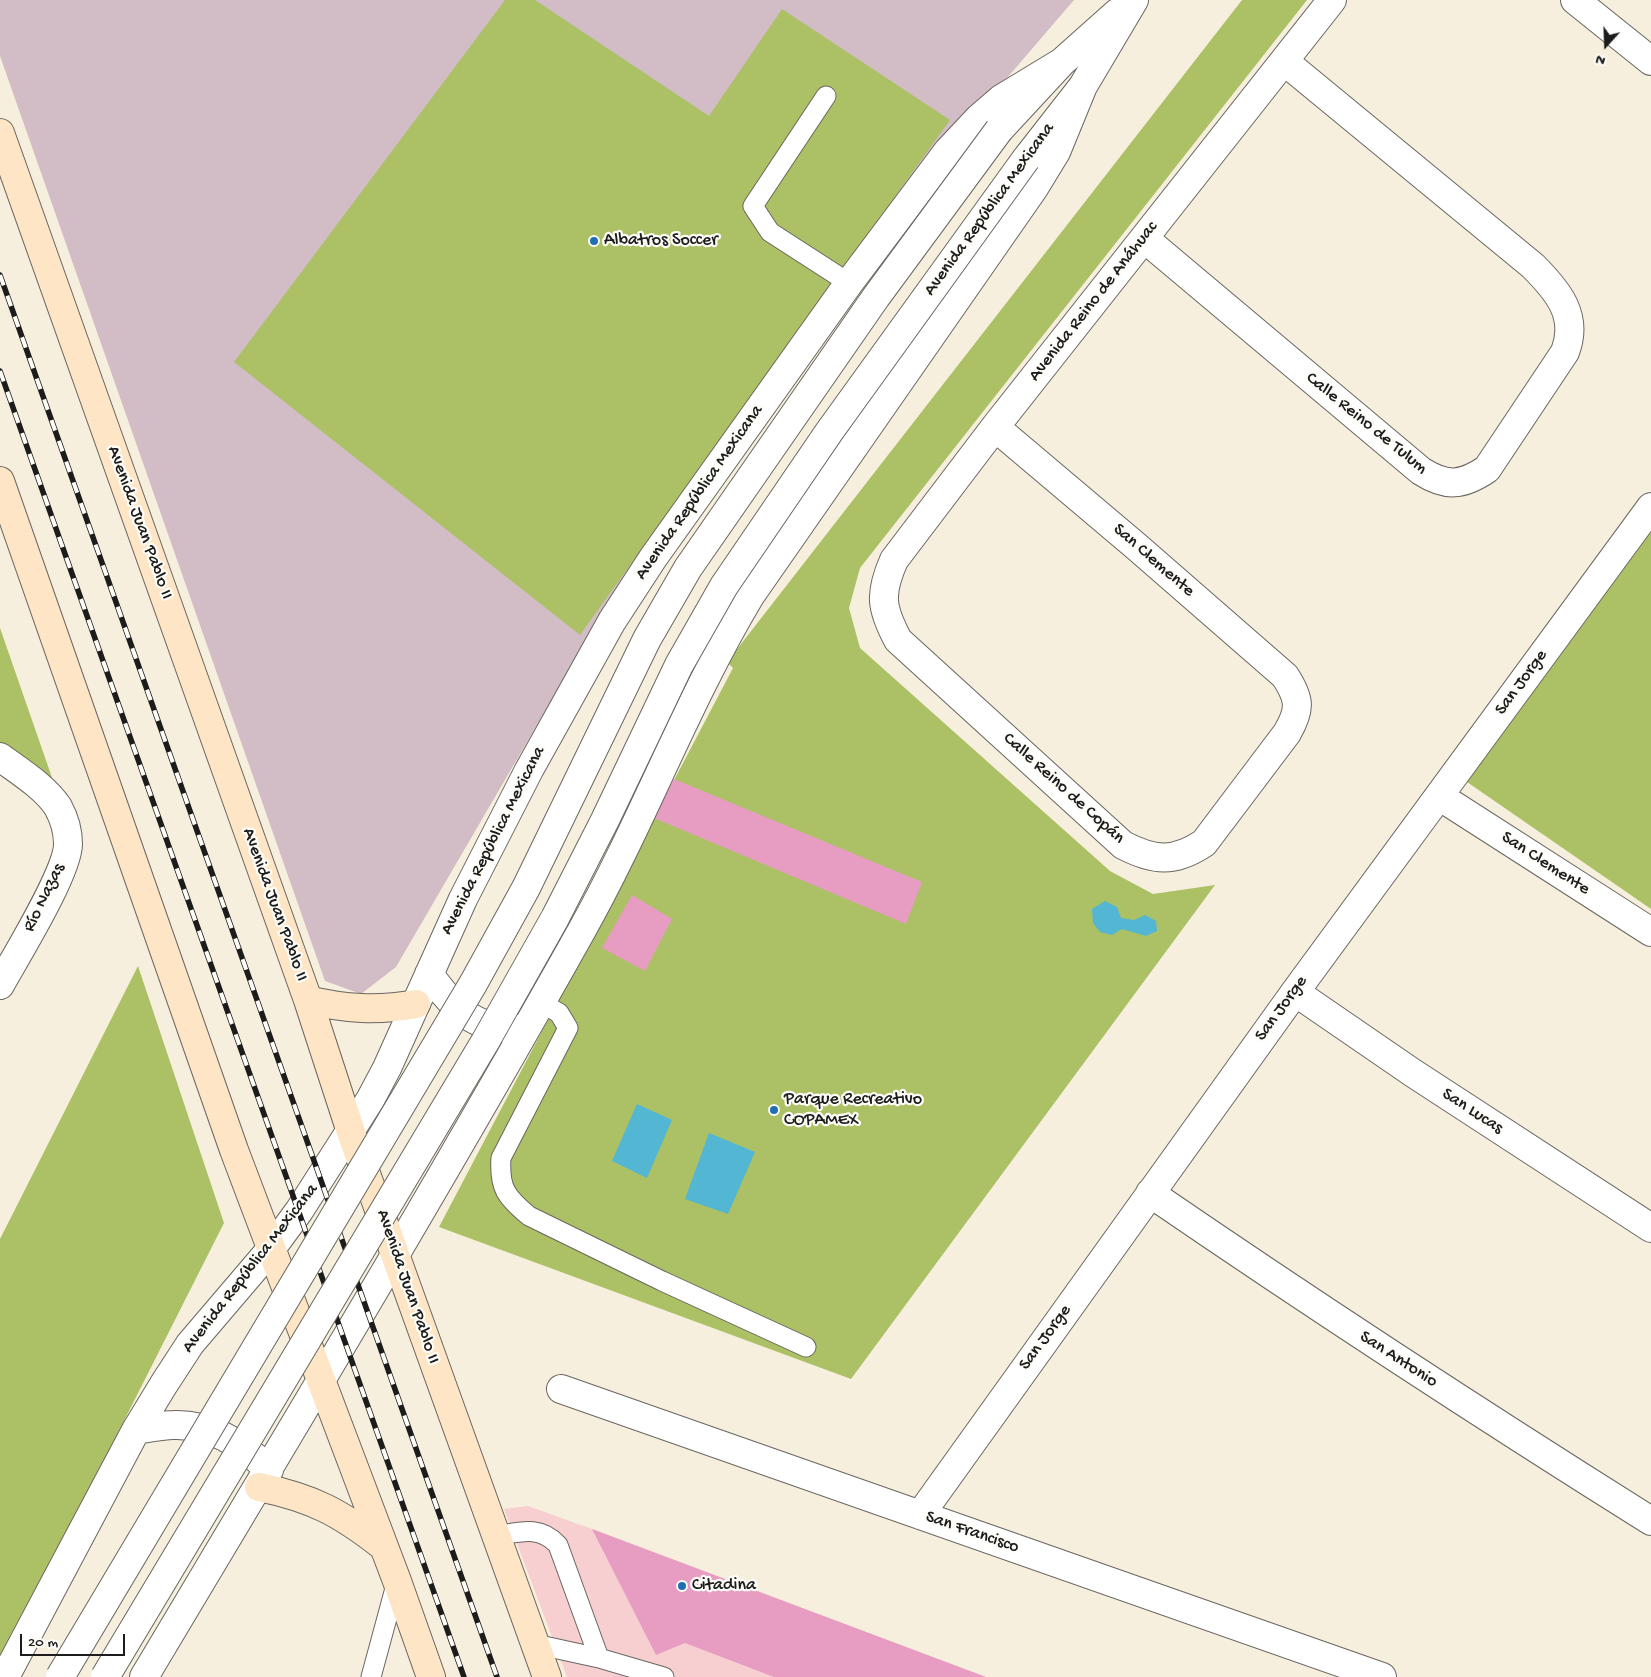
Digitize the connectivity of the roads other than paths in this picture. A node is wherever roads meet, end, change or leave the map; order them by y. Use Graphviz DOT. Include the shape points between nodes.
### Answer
graph roads {
  1 [pos="1132,0"];
  2 [pos="1332,0"];
  3 [pos="1575,0"];
  4 [pos="1284,61"];
  5 [pos="1651,61"];
  6 [pos="1062,62"];
  7 [pos="1083,86"];
  8 [pos="826,96"];
  9 [pos="0,133"];
  10 [pos="1145,239"];
  11 [pos="848,283"];
  12 [pos="995,427"];
  13 [pos="0,481"];
  14 [pos="1651,508"];
  15 [pos="886,616"];
  16 [pos="1298,704"];
  17 [pos="0,757"];
  18 [pos="1438,796"];
  19 [pos="1651,932"];
  20 [pos="428,974"];
  21 [pos="0,984"];
  22 [pos="1295,992"];
  23 [pos="308,1000"];
  24 [pos="540,1002"];
  25 [pos="416,1004"];
  26 [pos="526,1029"];
  27 [pos="351,1132"];
  28 [pos="1150,1193"];
  29 [pos="1651,1228"];
  30 [pos="271,1249"];
  31 [pos="395,1254"];
  32 [pos="806,1347"];
  33 [pos="320,1382"];
  34 [pos="562,1389"];
  35 [pos="136,1430"];
  36 [pos="264,1478"];
  37 [pos="920,1515"];
  38 [pos="1651,1521"];
  39 [pos="496,1536"];
  40 [pos="384,1547"];
  41 [pos="397,1581"];
  42 [pos="535,1644"];
  43 [pos="598,1658"];
  44 [pos="5,1677"];
  45 [pos="60,1677"];
  46 [pos="105,1677"];
  47 [pos="144,1677"];
  48 [pos="371,1677"];
  49 [pos="431,1677"];
  50 [pos="546,1677"];
  51 [pos="664,1677"];
  52 [pos="1382,1677"];
  1 -- 6 [label="street, Avenida República Mexicana"];
  1 -- 7 [label="street, Avenida República Mexicana"];
  2 -- 4 [label="street, Avenida Reino de Anáhuac"];
  3 -- 5 [label="street"];
  4 -- 10 [label="street, Avenida Reino de Anáhuac"];
  4 -- 10 [label="street, Calle Reino de Tulum" via="1533,266 1552,284 1563,305 1571,323 1565,352 1487,469 1473,479 1457,483 1436,481 1421,471"];
  6 -- 11 [label="street, Avenida República Mexicana" via="1001,99 979,118 948,151"];
  6 -- 45 [label="street, Avenida República Mexicana, bridge" via="999,130 865,312 688,568 647,639 526,888 473,984"];
  7 -- 24 [label="street, Avenida República Mexicana" via="1056,152 1034,188 750,596 705,675 601,894"];
  7 -- 46 [label="street, Avenida República Mexicana, bridge" via="1026,159 829,432 724,586 679,665 555,918 485,1042"];
  8 -- 11 [label="lane" via="753,206 770,232"];
  9 -- 23 [label="main road, Avenida Juan Pablo II"];
  10 -- 12 [label="street, Avenida Reino de Anáhuac"];
  11 -- 20 [label="street, Avenida República Mexicana" via="689,504 612,621 529,770 462,899"];
  12 -- 15 [label="street, Avenida Reino de Anáhuac" via="894,560 884,581"];
  12 -- 16 [label="street, San Clemente" via="1285,676"];
  13 -- 30 [label="main road"];
  14 -- 18 [label="street, San Jorge"];
  15 -- 16 [label="street, Calle Reino de Copán" via="898,640 1123,845 1155,857 1171,859 1190,853 1204,843 1287,733 1296,718"];
  17 -- 21 [label="street, Río Nazas" via="58,807 66,827 68,845 63,866"];
  18 -- 19 [label="street, San Clemente"];
  18 -- 22 [label="street, San Jorge"];
  20 -- 25 [label="street, Avenida República Mexicana"];
  20 -- 26 [label="street" via="454,1007 477,1021 505,1029"];
  22 -- 28 [label="street, San Jorge"];
  22 -- 29 [label="street, San Lucas"];
  23 -- 25 [label="main road" via="361,1010"];
  23 -- 27 [label="main road, Avenida Juan Pablo II"];
  24 -- 26 [label="street, Avenida República Mexicana"];
  24 -- 32 [label="lane" via="559,1013 568,1028 502,1158 503,1190 529,1216"];
  25 -- 27 [label="street, Avenida República Mexicana" via="387,1068"];
  26 -- 31 [label="street, Avenida República Mexicana"];
  27 -- 30 [label="street, Avenida República Mexicana" via="320,1182"];
  27 -- 31 [label="main road, Avenida Juan Pablo II"];
  28 -- 37 [label="street, San Jorge"];
  28 -- 38 [label="street, San Antonio" via="1496,1424"];
  30 -- 33 [label="main road"];
  30 -- 35 [label="street, Avenida República Mexicana" via="190,1344"];
  31 -- 33 [label="street, Avenida República Mexicana"];
  31 -- 39 [label="main road, Avenida Juan Pablo II"];
  33 -- 36 [label="street, Avenida República Mexicana"];
  33 -- 40 [label="main road"];
  34 -- 37 [label="street, San Francisco"];
  35 -- 36 [label="street" via="174,1424 203,1427 252,1452"];
  35 -- 44 [label="street, Avenida República Mexicana"];
  36 -- 40 [label="main road" via="350,1520"];
  36 -- 47 [label="street, Avenida República Mexicana"];
  37 -- 52 [label="street, San Francisco"];
  39 -- 42 [label="main road, Avenida Juan Pablo II"];
  39 -- 43 [label="lane" via="534,1531 544,1533 558,1545"];
  40 -- 41 [label="main road"];
  41 -- 48 [label="lane"];
  41 -- 49 [label="main road"];
  42 -- 43 [label="lane"];
  42 -- 50 [label="main road, Avenida Juan Pablo II"];
  43 -- 51 [label="lane"];
}
